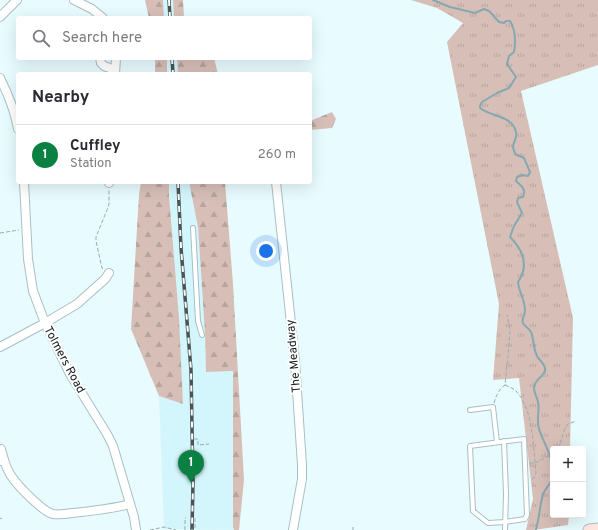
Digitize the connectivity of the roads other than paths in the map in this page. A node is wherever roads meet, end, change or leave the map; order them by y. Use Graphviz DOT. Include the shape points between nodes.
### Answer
graph roads {
  1 [pos="17,0"];
  2 [pos="74,0"];
  3 [pos="101,16"];
  4 [pos="0,17"];
  5 [pos="100,60"];
  6 [pos="116,60"];
  7 [pos="115,72"];
  8 [pos="0,78"];
  9 [pos="16,118"];
  10 [pos="24,184"];
  11 [pos="276,184"];
  12 [pos="193,228"];
  13 [pos="110,273"];
  14 [pos="45,323"];
  15 [pos="202,335"];
  16 [pos="0,347"];
  17 [pos="470,410"];
  18 [pos="497,442"];
  19 [pos="504,442"];
  20 [pos="1,449"];
  21 [pos="2,460"];
  22 [pos="130,504"];
  23 [pos="505,522"];
  24 [pos="598,529"];
  25 [pos="136,530"];
  26 [pos="293,530"];
  27 [pos="505,530"];
  28 [pos="589,530"];
  1 -- 4 [label="street"];
  2 -- 3 [label="street"];
  5 -- 7 [label="street" via="100,63"];
  6 -- 7 [label="street"];
  8 -- 9 [label="street"];
  10 -- 14 [label="street, Tolmers Road" via="28,259 33,291"];
  11 -- 26 [label="street, The Meadway" via="295,361 302,465"];
  12 -- 15 [label="lane" via="198,321"];
  13 -- 14 [label="street" via="77,304"];
  14 -- 16 [label="street"];
  14 -- 22 [label="street, Tolmers Road" via="70,374 113,446"];
  17 -- 18 [label="lane" via="493,407"];
  18 -- 19 [label="lane"];
  18 -- 23 [label="lane" via="470,446 473,511 488,523"];
  19 -- 23 [label="lane"];
  19 -- 23 [label="lane" via="524,439 527,515 525,519"];
  20 -- 21 [label="street"];
  21 -- 22 [label="street" via="27,494 51,513 103,510"];
  22 -- 25 [label="street, Tolmers Road"];
  23 -- 27 [label="lane"];
  24 -- 28 [label="main road"];
}
